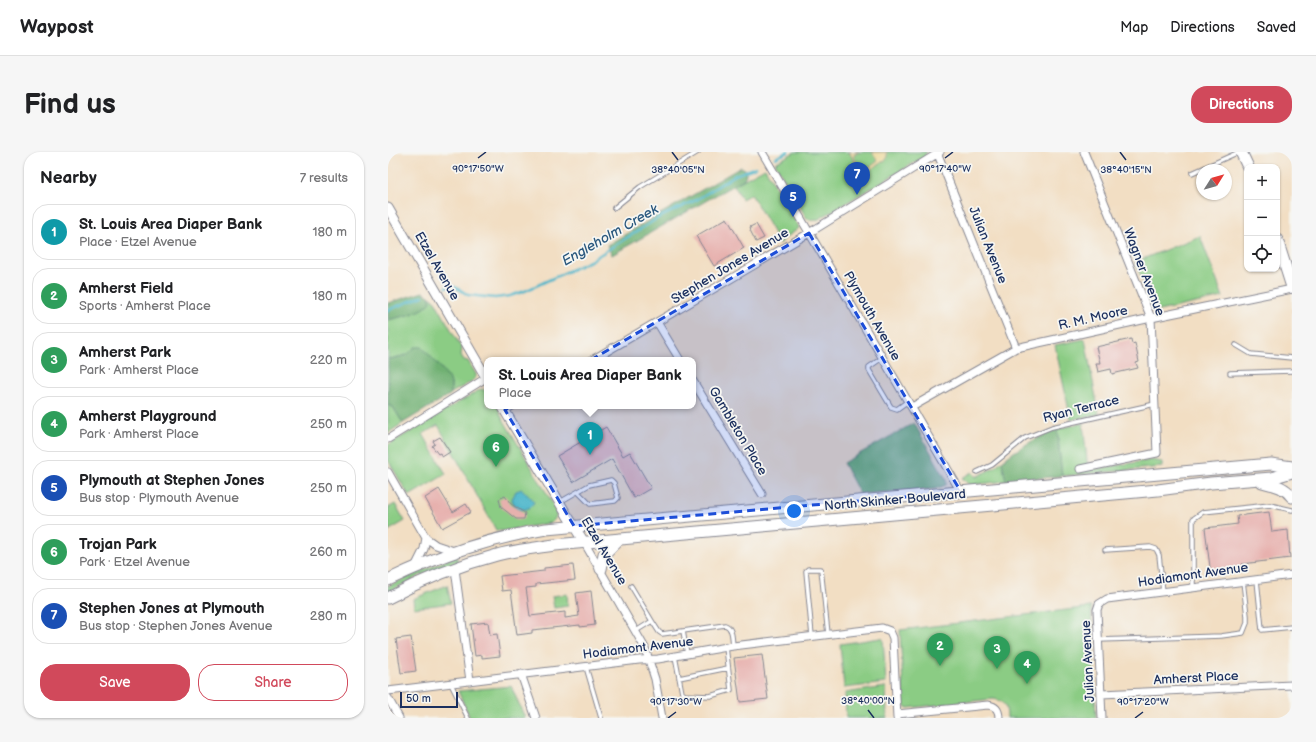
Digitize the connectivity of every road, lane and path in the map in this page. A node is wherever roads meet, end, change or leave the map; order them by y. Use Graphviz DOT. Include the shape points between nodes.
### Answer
graph roads {
  1 [pos="698,152"];
  2 [pos="762,152"];
  3 [pos="938,152"];
  4 [pos="1084,152"];
  5 [pos="1240,152"];
  6 [pos="1246,164"];
  7 [pos="1192,172"];
  8 [pos="388,208"];
  9 [pos="614,208"];
  10 [pos="809,233"];
  11 [pos="1280,250"];
  12 [pos="1292,288"];
  13 [pos="1151,318"];
  14 [pos="658,322"];
  15 [pos="1236,345"];
  16 [pos="1016,348"];
  17 [pos="597,357"];
  18 [pos="678,357"];
  19 [pos="882,358"];
  20 [pos="1292,358"];
  21 [pos="1292,371"];
  22 [pos="1230,373"];
  23 [pos="484,374"];
  24 [pos="484,381"];
  25 [pos="696,386"];
  26 [pos="910,404"];
  27 [pos="1154,404"];
  28 [pos="508,409"];
  29 [pos="388,439"];
  30 [pos="1292,467"];
  31 [pos="1080,469"];
  32 [pos="388,472"];
  33 [pos="977,472"];
  34 [pos="1292,472"];
  35 [pos="1254,480"];
  36 [pos="578,492"];
  37 [pos="961,492"];
  38 [pos="762,494"];
  39 [pos="1292,496"];
  40 [pos="559,502"];
  41 [pos="1292,510"];
  42 [pos="574,526"];
  43 [pos="426,538"];
  44 [pos="619,539"];
  45 [pos="584,542"];
  46 [pos="1105,550"];
  47 [pos="454,551"];
  48 [pos="415,567"];
  49 [pos="455,568"];
  50 [pos="600,569"];
  51 [pos="1292,575"];
  52 [pos="1257,579"];
  53 [pos="388,580"];
  54 [pos="1243,580"];
  55 [pos="631,586"];
  56 [pos="1193,587"];
  57 [pos="1163,592"];
  58 [pos="388,598"];
  59 [pos="1099,604"];
  60 [pos="652,621"];
  61 [pos="1292,627"];
  62 [pos="636,631"];
  63 [pos="684,631"];
  64 [pos="828,634"];
  65 [pos="812,636"];
  66 [pos="1099,640"];
  67 [pos="730,646"];
  68 [pos="687,654"];
  69 [pos="675,656"];
  70 [pos="649,660"];
  71 [pos="586,666"];
  72 [pos="728,668"];
  73 [pos="521,674"];
  74 [pos="679,678"];
  75 [pos="470,681"];
  76 [pos="452,684"];
  77 [pos="1292,685"];
  78 [pos="388,691"];
  79 [pos="1102,694"];
  80 [pos="388,698"];
  81 [pos="897,716"];
  82 [pos="399,718"];
  83 [pos="468,718"];
  84 [pos="536,718"];
  85 [pos="601,718"];
  86 [pos="662,718"];
  87 [pos="999,718"];
  88 [pos="1102,718"];
  1 -- 9 [label="lane" via="640,187"];
  2 -- 10 [label="street, Plymouth Avenue"];
  3 -- 10 [label="street, Stephen Jones Avenue"];
  3 -- 16 [label="street, Julian Avenue"];
  4 -- 13 [label="street, Wagner Avenue"];
  5 -- 6 [label="main road"];
  5 -- 7 [label="lane"];
  8 -- 23 [label="street, Etzel Avenue"];
  10 -- 14 [label="street, Stephen Jones Avenue"];
  10 -- 19 [label="street, Plymouth Avenue"];
  11 -- 12 [label="main road"];
  12 -- 13 [label="street, R. M. Moore"];
  13 -- 16 [label="street, R. M. Moore"];
  13 -- 27 [label="street, Wagner Avenue"];
  14 -- 17 [label="street, Stephen Jones Avenue"];
  14 -- 18 [label="street"];
  15 -- 20 [label="lane" via="1251,354"];
  16 -- 26 [label="street, R. M. Moore"];
  19 -- 26 [label="street, Plymouth Avenue"];
  19 -- 26 [label="lane" via="870,365 869,370 891,407"];
  21 -- 22 [label="lane"];
  24 -- 29 [label="street"];
  25 -- 38 [label="street, Gambleton Place"];
  26 -- 37 [label="street, Plymouth Avenue"];
  27 -- 31 [label="street, Wagner Avenue" via="1157,453"];
  27 -- 33 [label="lane, Ryan Terrace" via="1052,427 1025,438 992,465"];
  28 -- 40 [label="street, Etzel Avenue"];
  30 -- 37 [label="main road, North Skinker Boulevard" via="1271,464"];
  32 -- 43 [label="street"];
  34 -- 35 [label="main road, North Skinker Boulevard"];
  35 -- 39 [label="main road" via="1280,487"];
  35 -- 44 [label="main road, North Skinker Boulevard"];
  36 -- 36 [label="lane" via="589,485 611,480 618,498 615,501 590,504"];
  36 -- 40 [label="lane"];
  37 -- 42 [label="main road, North Skinker Boulevard"];
  40 -- 42 [label="street, Etzel Avenue"];
  41 -- 56 [label="lane" via="1270,506 1203,512 1193,519"];
  42 -- 45 [label="street, Etzel Avenue"];
  42 -- 47 [label="main road, North Skinker Boulevard" via="493,539"];
  43 -- 47 [label="street" via="436,545"];
  43 -- 48 [label="street" via="424,549"];
  44 -- 45 [label="main road, North Skinker Boulevard"];
  44 -- 50 [label="main road" via="604,554"];
  45 -- 49 [label="main road, North Skinker Boulevard" via="496,555"];
  45 -- 50 [label="street, Etzel Avenue"];
  46 -- 57 [label="lane" via="1150,546 1156,549"];
  47 -- 48 [label="main road, North Skinker Boulevard"];
  48 -- 53 [label="main road, North Skinker Boulevard"];
  49 -- 58 [label="main road, North Skinker Boulevard"];
  49 -- 75 [label="street"];
  50 -- 62 [label="street, Etzel Avenue"];
  51 -- 52 [label="street, Hodiamont Avenue"];
  52 -- 54 [label="street, Hodiamont Avenue"];
  52 -- 61 [label="lane" via="1262,630"];
  54 -- 56 [label="street, Hodiamont Avenue"];
  54 -- 66 [label="lane" via="1247,623 1243,633"];
  55 -- 60 [label="lane"];
  56 -- 57 [label="street, Hodiamont Avenue"];
  57 -- 59 [label="street, Hodiamont Avenue" via="1107,599"];
  59 -- 66 [label="street, Julian Avenue"];
  60 -- 62 [label="lane"];
  60 -- 63 [label="lane" via="662,634"];
  62 -- 70 [label="street, Etzel Avenue"];
  63 -- 67 [label="lane" via="724,625 731,630"];
  63 -- 68 [label="lane"];
  64 -- 65 [label="street, Hodiamont Avenue"];
  64 -- 65 [label="lane" via="821,569 808,569 806,571"];
  64 -- 81 [label="street, Hodiamont Avenue" via="882,628 890,631 893,638"];
  65 -- 67 [label="street, Hodiamont Avenue"];
  66 -- 79 [label="street, Julian Avenue"];
  67 -- 68 [label="street, Hodiamont Avenue"];
  67 -- 72 [label="lane"];
  68 -- 69 [label="street, Hodiamont Avenue"];
  69 -- 70 [label="street, Hodiamont Avenue"];
  69 -- 74 [label="lane"];
  70 -- 71 [label="street, Hodiamont Avenue"];
  70 -- 86 [label="street, Etzel Avenue"];
  71 -- 73 [label="street, Hodiamont Avenue"];
  71 -- 85 [label="lane"];
  72 -- 74 [label="lane"];
  72 -- 74 [label="lane" via="731,690 710,696 682,693"];
  73 -- 75 [label="street, Hodiamont Avenue"];
  73 -- 84 [label="street"];
  75 -- 76 [label="street, Hodiamont Avenue"];
  76 -- 78 [label="street, Hodiamont Avenue"];
  76 -- 83 [label="lane"];
  77 -- 79 [label="street, Amherst Place"];
  79 -- 88 [label="street, Julian Avenue"];
  80 -- 82 [label="street"];
  81 -- 87 [label="street" via="992,705 998,711"];
}
